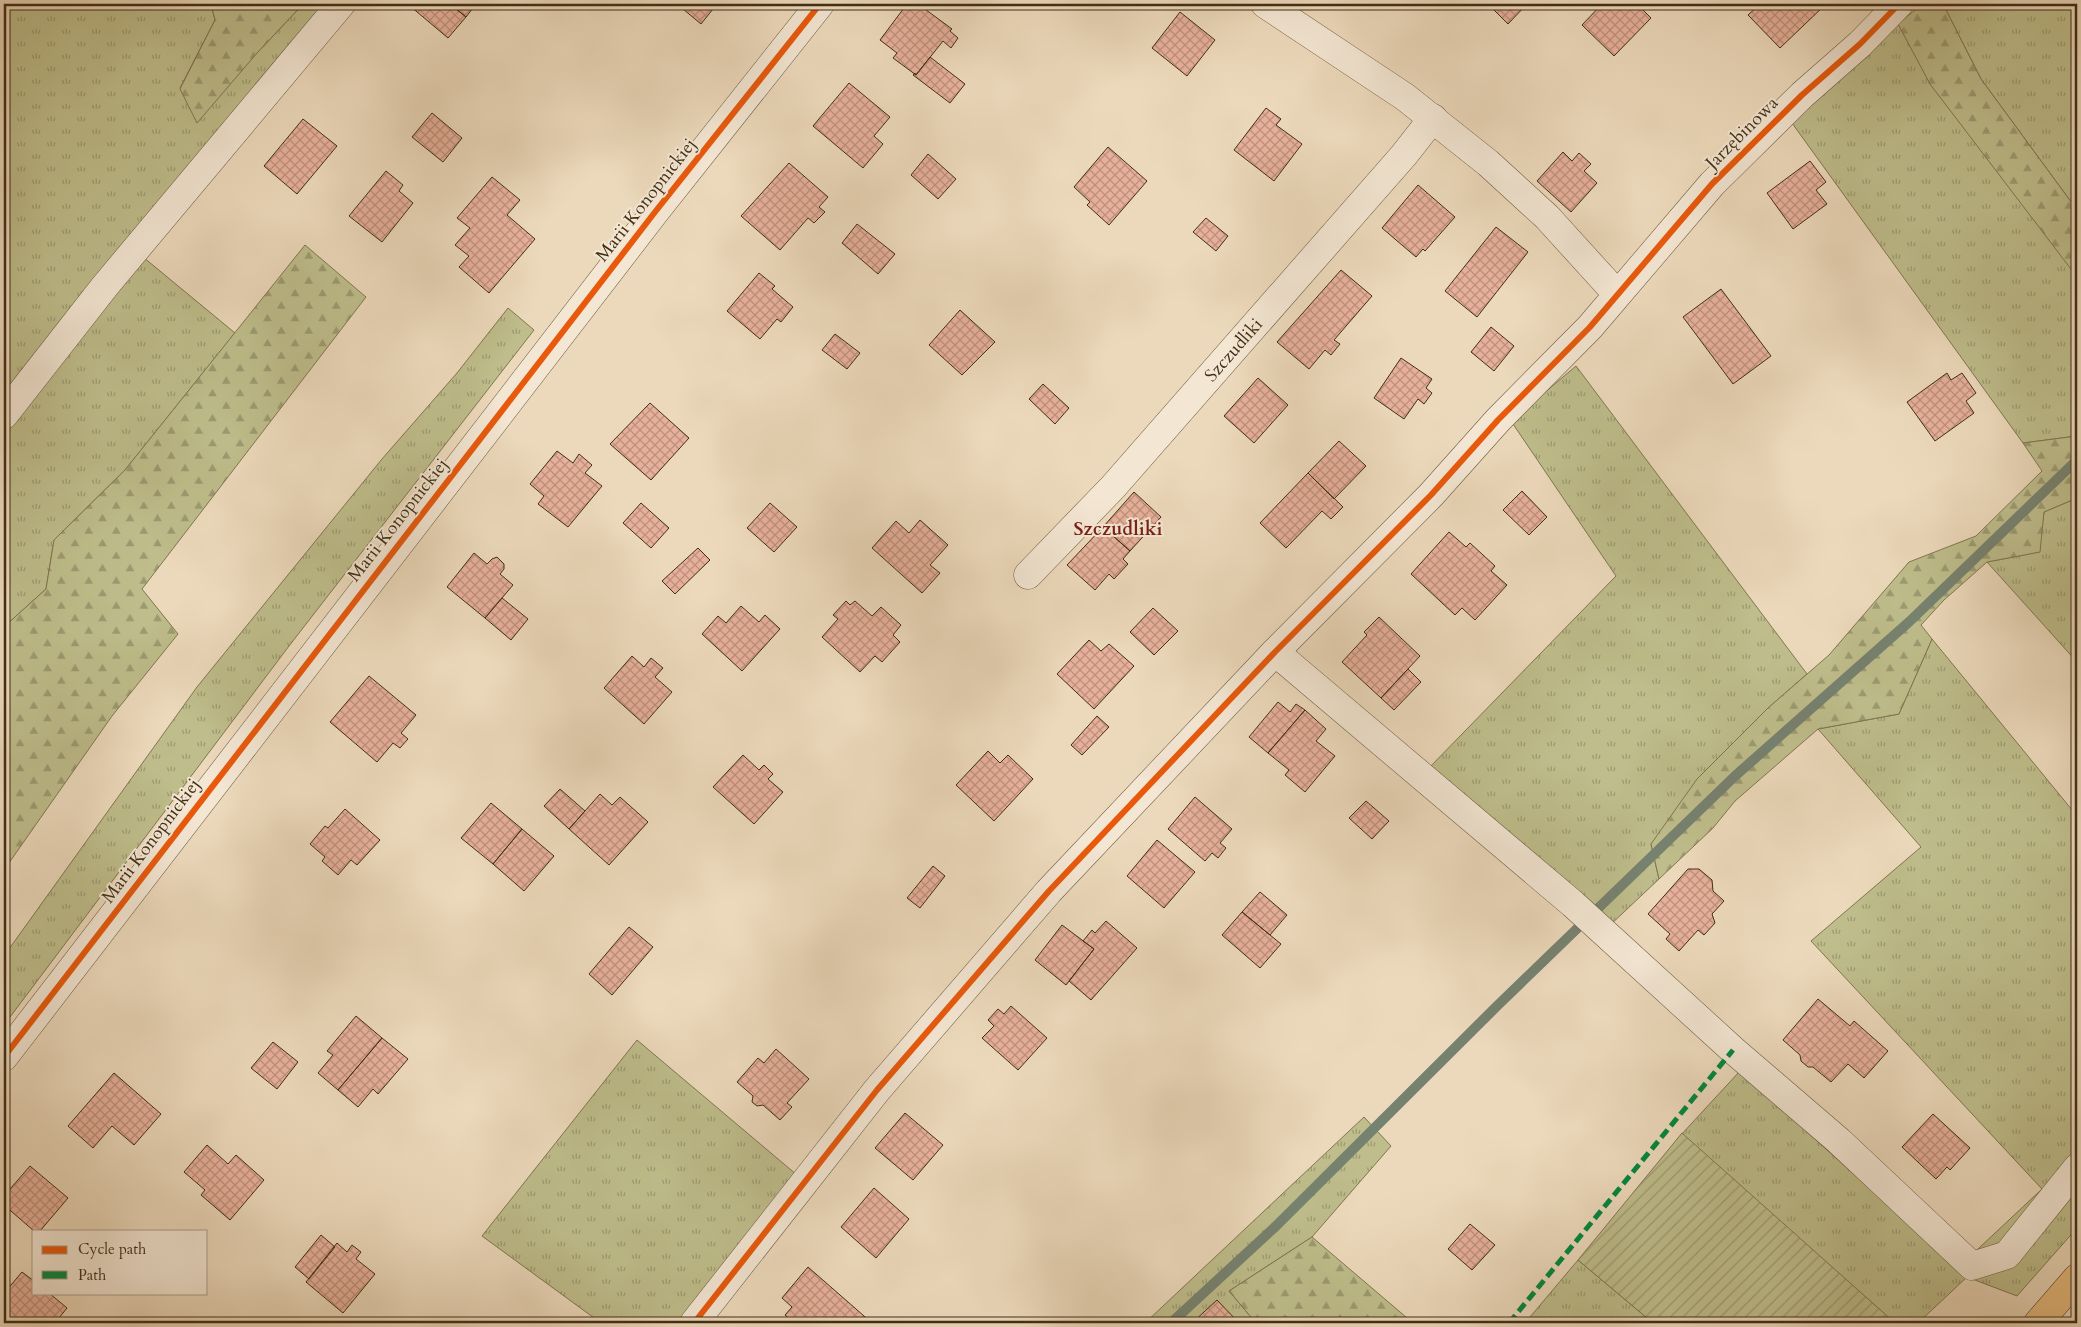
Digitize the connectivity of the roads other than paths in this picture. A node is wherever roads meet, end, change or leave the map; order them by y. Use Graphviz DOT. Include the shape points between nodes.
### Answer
graph roads {
  1 [pos="341,4"];
  2 [pos="820,4"];
  3 [pos="1265,4"];
  4 [pos="1899,4"];
  5 [pos="1433,118"];
  6 [pos="1617,294"];
  7 [pos="4,416"];
  8 [pos="1028,575"];
  9 [pos="1275,652"];
  10 [pos="4,1057"];
  11 [pos="2077,1168"];
  12 [pos="2077,1278"];
  13 [pos="694,1323"];
  14 [pos="2038,1323"];
  1 -- 7 [label="street" via="105,286"];
  2 -- 10 [label="street, Marii Konopnickiej" via="661,205"];
  3 -- 5 [label="street"];
  4 -- 6 [label="street, Jarzębinowa" via="1712,184"];
  5 -- 6 [label="street" via="1547,217"];
  5 -- 8 [label="street, Szczudliki" via="1113,487"];
  6 -- 9 [label="street, Jarzębinowa" via="1590,327 1498,420 1431,495"];
  9 -- 11 [label="street" via="1573,904 1733,1050 1840,1141 1972,1266 2007,1255"];
  9 -- 13 [label="street, Jarzębinowa" via="1050,891 914,1046"];
  12 -- 14 [label="main road"];
}
